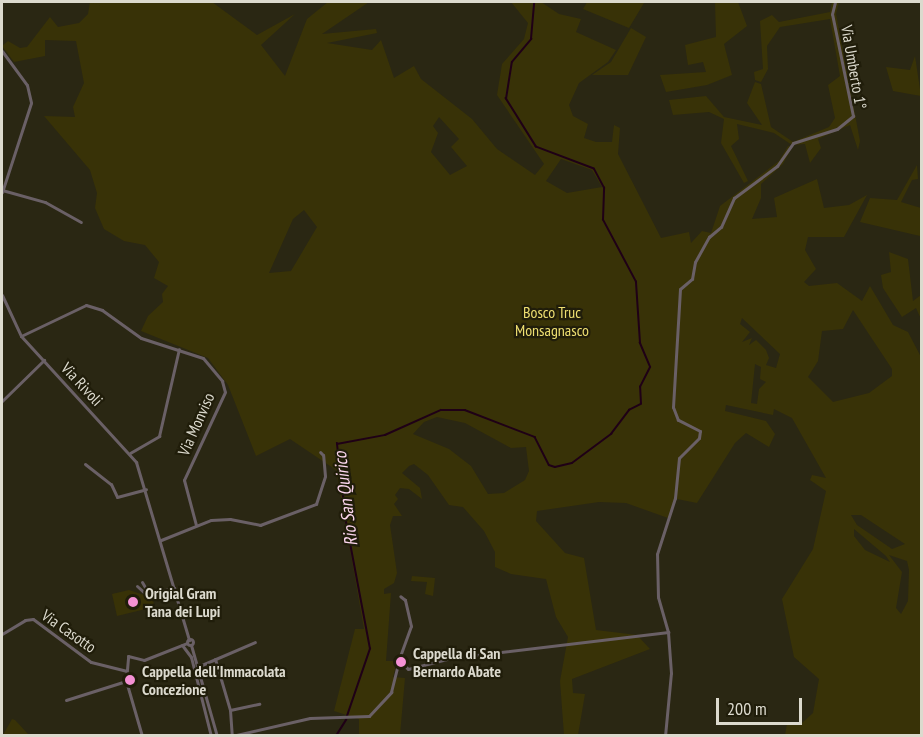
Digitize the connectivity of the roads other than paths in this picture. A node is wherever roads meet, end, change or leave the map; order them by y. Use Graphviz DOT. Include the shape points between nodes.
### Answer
graph roads {
  1 [pos="835,2"];
  2 [pos="2,51"];
  3 [pos="2,191"];
  4 [pos="81,222"];
  5 [pos="2,296"];
  6 [pos="21,336"];
  7 [pos="179,349"];
  8 [pos="44,360"];
  9 [pos="2,400"];
  10 [pos="320,452"];
  11 [pos="130,453"];
  12 [pos="85,464"];
  13 [pos="146,489"];
  14 [pos="196,525"];
  15 [pos="161,540"];
  16 [pos="142,582"];
  17 [pos="137,586"];
  18 [pos="174,588"];
  19 [pos="149,594"];
  20 [pos="400,596"];
  21 [pos="668,632"];
  22 [pos="2,634"];
  23 [pos="255,642"];
  24 [pos="189,643"];
  25 [pos="182,645"];
  26 [pos="215,659"];
  27 [pos="399,659"];
  28 [pos="197,667"];
  29 [pos="126,671"];
  30 [pos="126,681"];
  31 [pos="66,700"];
  32 [pos="259,704"];
  33 [pos="231,710"];
  34 [pos="216,734"];
  35 [pos="142,735"];
  36 [pos="211,735"];
  37 [pos="232,735"];
  38 [pos="664,735"];
  1 -- 21 [label="street, Via Umberto 1°" via="832,14 853,116 837,129 793,143 777,166 734,198 721,227 709,237 695,262 692,279 680,289 673,407 678,420 700,431 699,438 679,458 675,498 659,541 658,597"];
  2 -- 3 [label="street" via="27,84 30,113"];
  3 -- 4 [label="street" via="45,202"];
  5 -- 6 [label="street, Via Rivoli"];
  6 -- 7 [label="street, Via Monviso" via="86,305 102,309 141,338"];
  6 -- 8 [label="street, Via Rivoli"];
  7 -- 11 [label="street" via="159,436"];
  7 -- 14 [label="street, Via Monviso" via="203,358 222,381 225,392 184,480"];
  8 -- 9 [label="street"];
  8 -- 11 [label="street, Via Rivoli"];
  10 -- 14 [label="street" via="325,476 316,504 260,525 230,519"];
  11 -- 13 [label="street, Via Rivoli"];
  12 -- 13 [label="street" via="114,486 117,497"];
  13 -- 15 [label="street, Via Rivoli"];
  14 -- 15 [label="street"];
  15 -- 18 [label="street, Via Rivoli"];
  16 -- 19 [label="street"];
  17 -- 19 [label="street" via="140,592"];
  18 -- 19 [label="street"];
  18 -- 24 [label="street, Via Rivoli"];
  20 -- 27 [label="street" via="405,600 411,630"];
  21 -- 27 [label="street" via="476,656 408,669"];
  21 -- 38 [label="street" via="671,673"];
  22 -- 29 [label="street, Via Casotto" via="25,620 33,620 91,662"];
  23 -- 26 [label="street"];
  24 -- 25 [label="street"];
  24 -- 28 [label="street, Via Rivoli"];
  25 -- 29 [label="street" via="144,660 130,654"];
  25 -- 36 [label="street" via="191,657"];
  26 -- 28 [label="street"];
  26 -- 33 [label="street"];
  27 -- 37 [label="street" via="388,699 369,716 315,717"];
  28 -- 34 [label="street, Via Rivoli"];
  29 -- 30 [label="street"];
  30 -- 31 [label="street"];
  30 -- 35 [label="street"];
  32 -- 33 [label="street"];
  33 -- 37 [label="street"];
}
